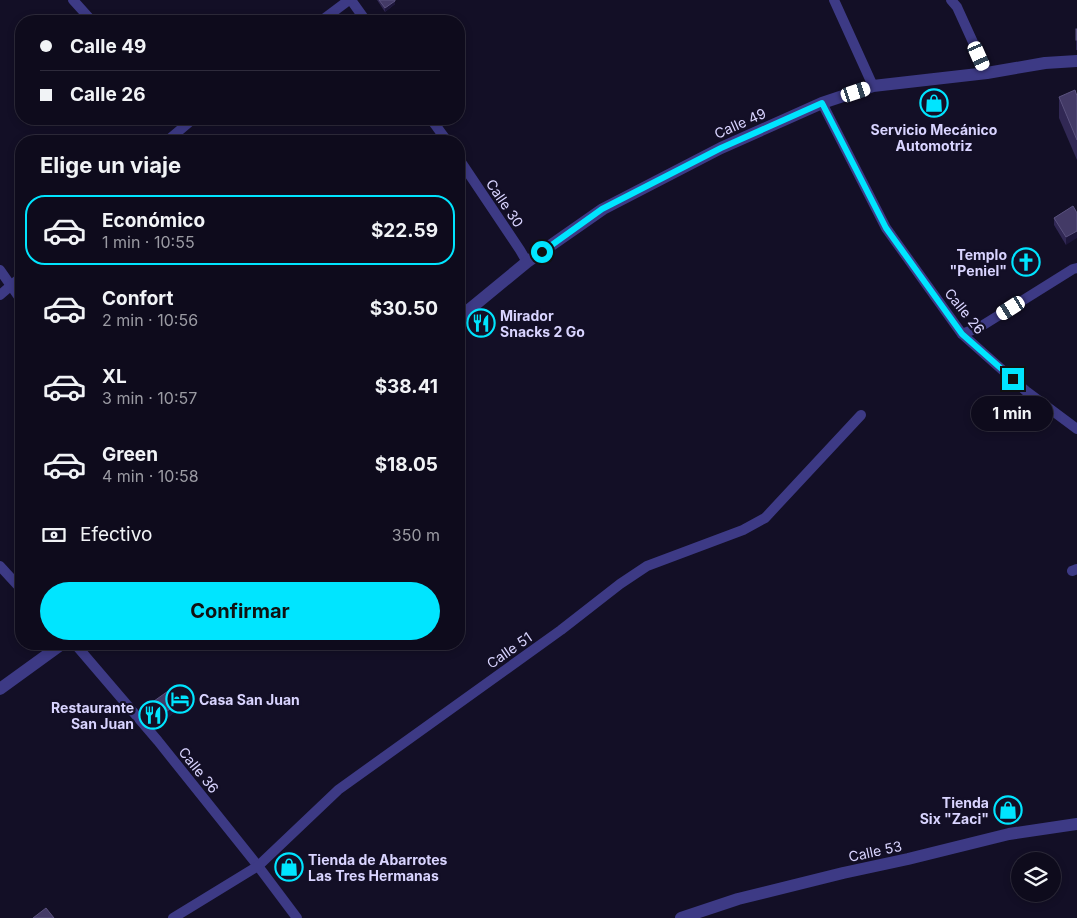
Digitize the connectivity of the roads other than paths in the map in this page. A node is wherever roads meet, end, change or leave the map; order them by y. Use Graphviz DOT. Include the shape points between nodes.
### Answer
graph roads {
  1 [pos="73,0"];
  2 [pos="350,0"];
  3 [pos="834,0"];
  4 [pos="951,0"];
  5 [pos="87,15"];
  6 [pos="330,15"];
  7 [pos="361,15"];
  8 [pos="1077,61"];
  9 [pos="987,73"];
  10 [pos="873,86"];
  11 [pos="822,103"];
  12 [pos="465,168"];
  13 [pos="527,262"];
  14 [pos="1077,268"];
  15 [pos="0,270"];
  16 [pos="15,283"];
  17 [pos="12,286"];
  18 [pos="15,291"];
  19 [pos="0,295"];
  20 [pos="465,313"];
  21 [pos="962,334"];
  22 [pos="861,415"];
  23 [pos="1077,428"];
  24 [pos="0,566"];
  25 [pos="15,582"];
  26 [pos="54,650"];
  27 [pos="79,650"];
  28 [pos="0,689"];
  29 [pos="1077,824"];
  30 [pos="258,866"];
  31 [pos="173,918"];
  32 [pos="297,918"];
  33 [pos="681,918"];
  1 -- 5 [label="street"];
  2 -- 6 [label="street"];
  2 -- 7 [label="street"];
  3 -- 10 [label="street"];
  4 -- 9 [label="street"];
  8 -- 9 [label="street, Calle 49"];
  9 -- 10 [label="street, Calle 49"];
  10 -- 11 [label="street, Calle 49"];
  11 -- 13 [label="street, Calle 49" via="721,148 602,209"];
  11 -- 21 [label="street, Calle 26" via="886,228"];
  12 -- 13 [label="street, Calle 30"];
  13 -- 20 [label="street, Calle 49"];
  14 -- 21 [label="street" via="980,327"];
  15 -- 17 [label="street"];
  16 -- 17 [label="street"];
  17 -- 18 [label="street"];
  17 -- 19 [label="street"];
  21 -- 23 [label="street, Calle 26" via="1026,391"];
  22 -- 30 [label="street, Calle 51" via="764,518 743,530 647,566 620,584 338,790"];
  24 -- 25 [label="street"];
  26 -- 28 [label="street"];
  27 -- 30 [label="street, Calle 36" via="158,741"];
  29 -- 33 [label="street, Calle 53" via="1009,834 843,873 738,899"];
  30 -- 31 [label="street, Calle 51"];
  30 -- 32 [label="street, Calle 36"];
}
